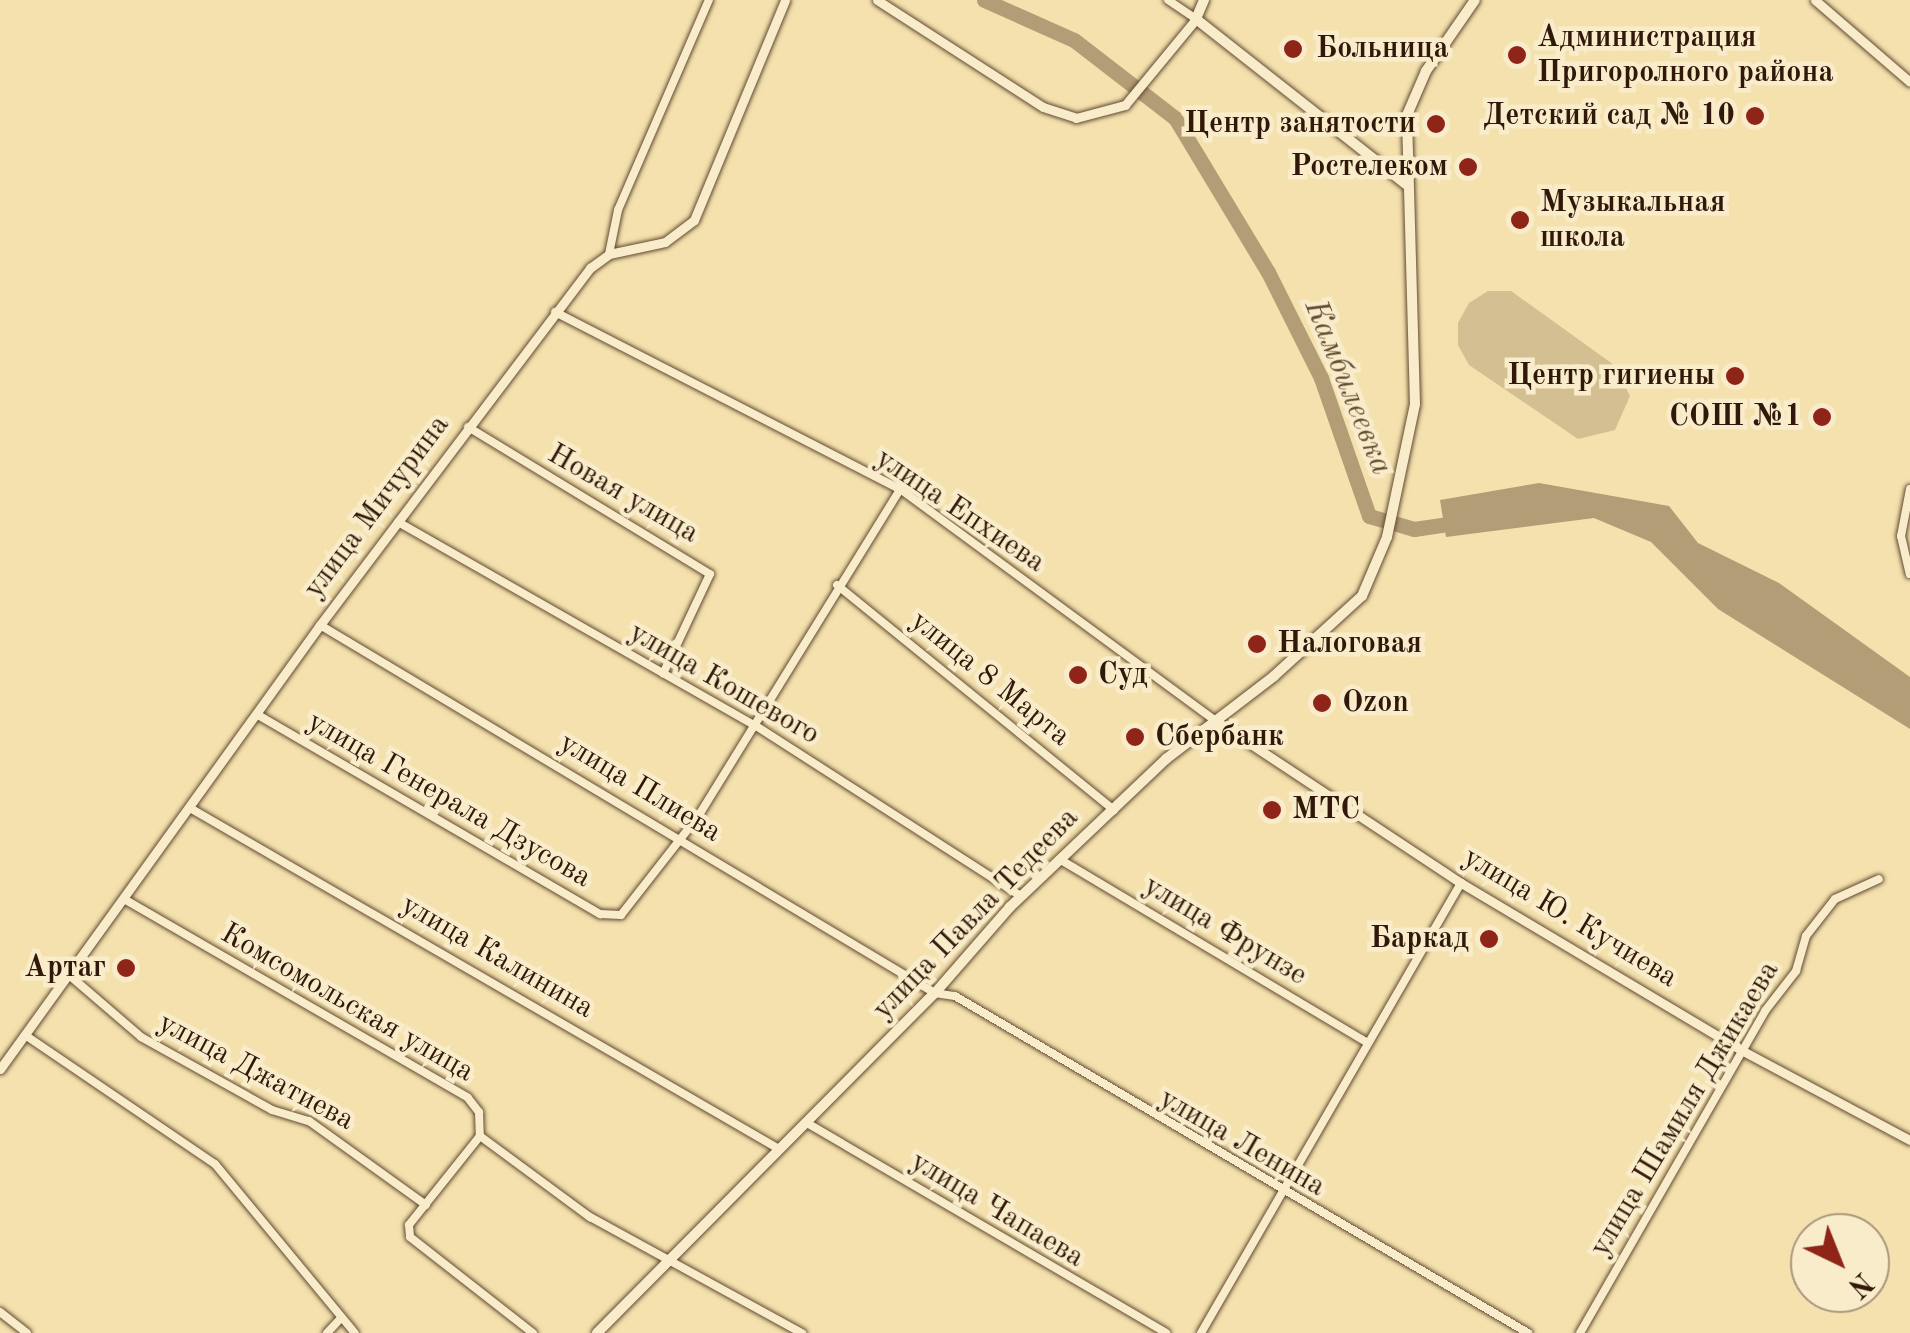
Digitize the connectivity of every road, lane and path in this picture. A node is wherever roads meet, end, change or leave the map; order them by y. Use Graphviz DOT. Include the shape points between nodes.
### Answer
graph roads {
  1 [pos="708,0"];
  2 [pos="786,0"];
  3 [pos="877,0"];
  4 [pos="1168,0"];
  5 [pos="1204,0"];
  6 [pos="1475,0"];
  7 [pos="1815,0"];
  8 [pos="1196,19"];
  9 [pos="1910,82"];
  10 [pos="1408,186"];
  11 [pos="609,254"];
  12 [pos="555,312"];
  13 [pos="468,428"];
  14 [pos="1910,489"];
  15 [pos="900,490"];
  16 [pos="398,522"];
  17 [pos="1910,574"];
  18 [pos="837,585"];
  19 [pos="320,625"];
  20 [pos="662,674"];
  21 [pos="258,715"];
  22 [pos="1216,721"];
  23 [pos="756,726"];
  24 [pos="190,808"];
  25 [pos="1114,810"];
  26 [pos="677,836"];
  27 [pos="1061,860"];
  28 [pos="1879,879"];
  29 [pos="1461,883"];
  30 [pos="1022,896"];
  31 [pos="124,900"];
  32 [pos="68,975"];
  33 [pos="935,993"];
  34 [pos="24,1035"];
  35 [pos="1366,1042"];
  36 [pos="1743,1050"];
  37 [pos="0,1069"];
  38 [pos="807,1123"];
  39 [pos="480,1136"];
  40 [pos="1910,1140"];
  41 [pos="780,1148"];
  42 [pos="1280,1192"];
  43 [pos="426,1205"];
  44 [pos="673,1258"];
  45 [pos="0,1312"];
  46 [pos="340,1319"];
  47 [pos="28,1333"];
  48 [pos="327,1333"];
  49 [pos="355,1333"];
  50 [pos="532,1333"];
  51 [pos="597,1333"];
  52 [pos="802,1333"];
  53 [pos="1166,1333"];
  54 [pos="1202,1333"];
  55 [pos="1528,1333"];
  56 [pos="1580,1333"];
  1 -- 11 [label="street" via="618,210"];
  2 -- 11 [label="street" via="694,220 665,242"];
  3 -- 8 [label="street" via="1058,114 1090,118 1130,99"];
  4 -- 8 [label="street"];
  5 -- 8 [label="main road"];
  6 -- 10 [label="main road" via="1414,92"];
  7 -- 9 [label="street"];
  8 -- 10 [label="main road"];
  10 -- 22 [label="main road, улица Павла Тедеева" via="1416,404 1387,536 1362,596"];
  11 -- 12 [label="street, улица Мичурина"];
  12 -- 13 [label="street, улица Мичурина"];
  12 -- 15 [label="street, улица Епхиева"];
  13 -- 16 [label="street, улица Мичурина"];
  13 -- 20 [label="street, Новая улица" via="710,574"];
  14 -- 17 [label="street" via="1901,536"];
  15 -- 18 [label="street"];
  15 -- 22 [label="street, улица Епхиева"];
  16 -- 19 [label="street, улица Мичурина"];
  16 -- 20 [label="street, улица Кошевого"];
  18 -- 23 [label="street"];
  18 -- 25 [label="street, улица 8 Марта"];
  19 -- 21 [label="street, улица Мичурина"];
  19 -- 26 [label="street, улица Плиева"];
  20 -- 23 [label="street, улица Кошевого"];
  21 -- 24 [label="street, улица Мичурина"];
  21 -- 26 [label="street, улица Генерала Дзусова" via="600,914 620,915"];
  22 -- 25 [label="main road, улица Павла Тедеева"];
  22 -- 29 [label="street, улица Ю. Кучиева"];
  23 -- 26 [label="street" via="699,815"];
  23 -- 30 [label="street, улица Кошевого"];
  24 -- 31 [label="street, улица Мичурина"];
  24 -- 41 [label="street, улица Калинина"];
  25 -- 27 [label="main road, улица Павла Тедеева"];
  26 -- 33 [label="street, улица Плиева"];
  27 -- 30 [label="main road, улица Павла Тедеева"];
  27 -- 35 [label="street, улица Фрунзе"];
  28 -- 36 [label="street, улица Шамиля Джикаева" via="1834,900 1806,936 1796,971"];
  29 -- 35 [label="street"];
  29 -- 36 [label="street, улица Ю. Кучиева"];
  30 -- 33 [label="main road, улица Павла Тедеева"];
  31 -- 32 [label="street, улица Мичурина"];
  31 -- 39 [label="street, Комсомольская улица" via="468,1098 479,1112"];
  32 -- 34 [label="street, улица Мичурина"];
  32 -- 43 [label="street, улица Джатиева" via="141,1037 272,1110 310,1121"];
  33 -- 38 [label="main road, улица Павла Тедеева"];
  33 -- 42 [label="street, улица Ленина" via="955,996"];
  34 -- 37 [label="street, улица Мичурина"];
  34 -- 46 [label="street" via="215,1164"];
  35 -- 42 [label="street"];
  36 -- 40 [label="street, улица Ю. Кучиева"];
  36 -- 56 [label="street, улица Шамиля Джикаева"];
  38 -- 41 [label="main road, улица Павла Тедеева"];
  38 -- 53 [label="street, улица Чапаева"];
  39 -- 43 [label="street"];
  39 -- 44 [label="street, Комсомольская улица" via="590,1217"];
  41 -- 44 [label="main road, улица Павла Тедеева"];
  42 -- 54 [label="street"];
  42 -- 55 [label="street, улица Ленина"];
  43 -- 50 [label="street" via="409,1224 410,1236"];
  44 -- 51 [label="main road, улица Павла Тедеева"];
  44 -- 52 [label="street, Комсомольская улица" via="738,1302"];
  45 -- 47 [label="street"];
  46 -- 48 [label="street"];
  46 -- 49 [label="street"];
}
